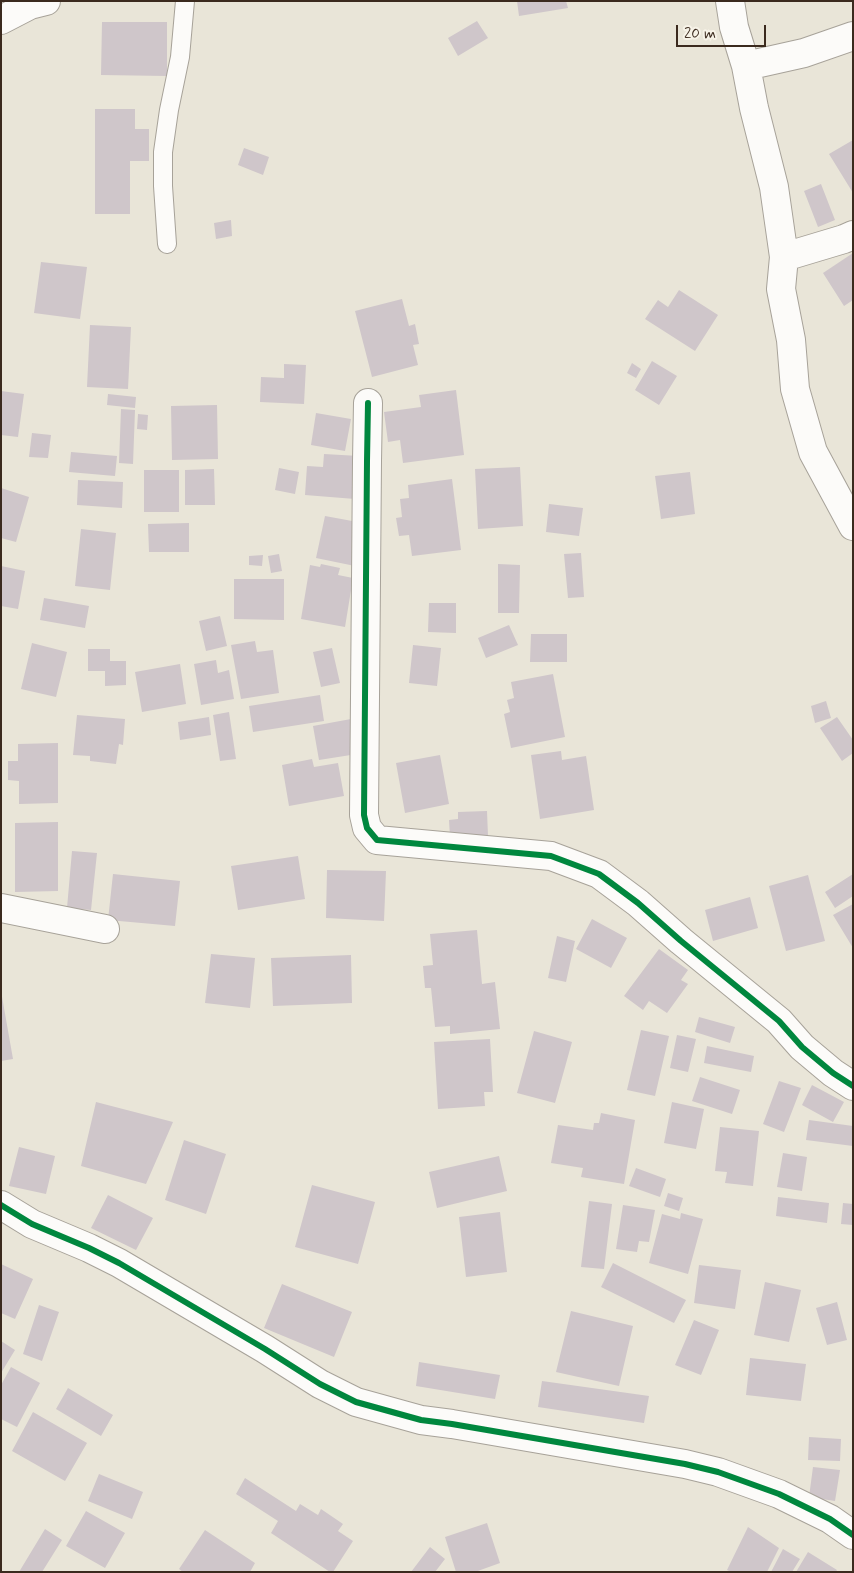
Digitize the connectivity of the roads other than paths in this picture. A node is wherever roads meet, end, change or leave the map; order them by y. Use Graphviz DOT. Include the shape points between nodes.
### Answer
graph roads {
  1 [pos="46,1"];
  2 [pos="185,1"];
  3 [pos="730,1"];
  4 [pos="1,20"];
  5 [pos="853,36"];
  6 [pos="746,66"];
  7 [pos="853,235"];
  8 [pos="167,244"];
  9 [pos="784,257"];
  10 [pos="368,403"];
  11 [pos="853,526"];
  12 [pos="1,908"];
  13 [pos="105,928"];
  14 [pos="853,1086"];
  15 [pos="1,1205"];
  16 [pos="853,1535"];
  1 -- 4 [label="street"];
  2 -- 8 [label="lane" via="180,57 163,152"];
  3 -- 6 [label="street"];
  5 -- 6 [label="street" via="804,53"];
  6 -- 9 [label="street" via="774,187"];
  7 -- 9 [label="street"];
  9 -- 11 [label="street" via="781,289 791,340 795,389 813,452"];
  10 -- 14 [label="street" via="364,815 367,828 377,840 550,856 599,874 638,902 779,1021 802,1047"];
  12 -- 13 [label="street"];
  15 -- 16 [label="street" via="32,1224 119,1264 320,1384 356,1402 421,1420 718,1472 779,1494 830,1519"];
}
